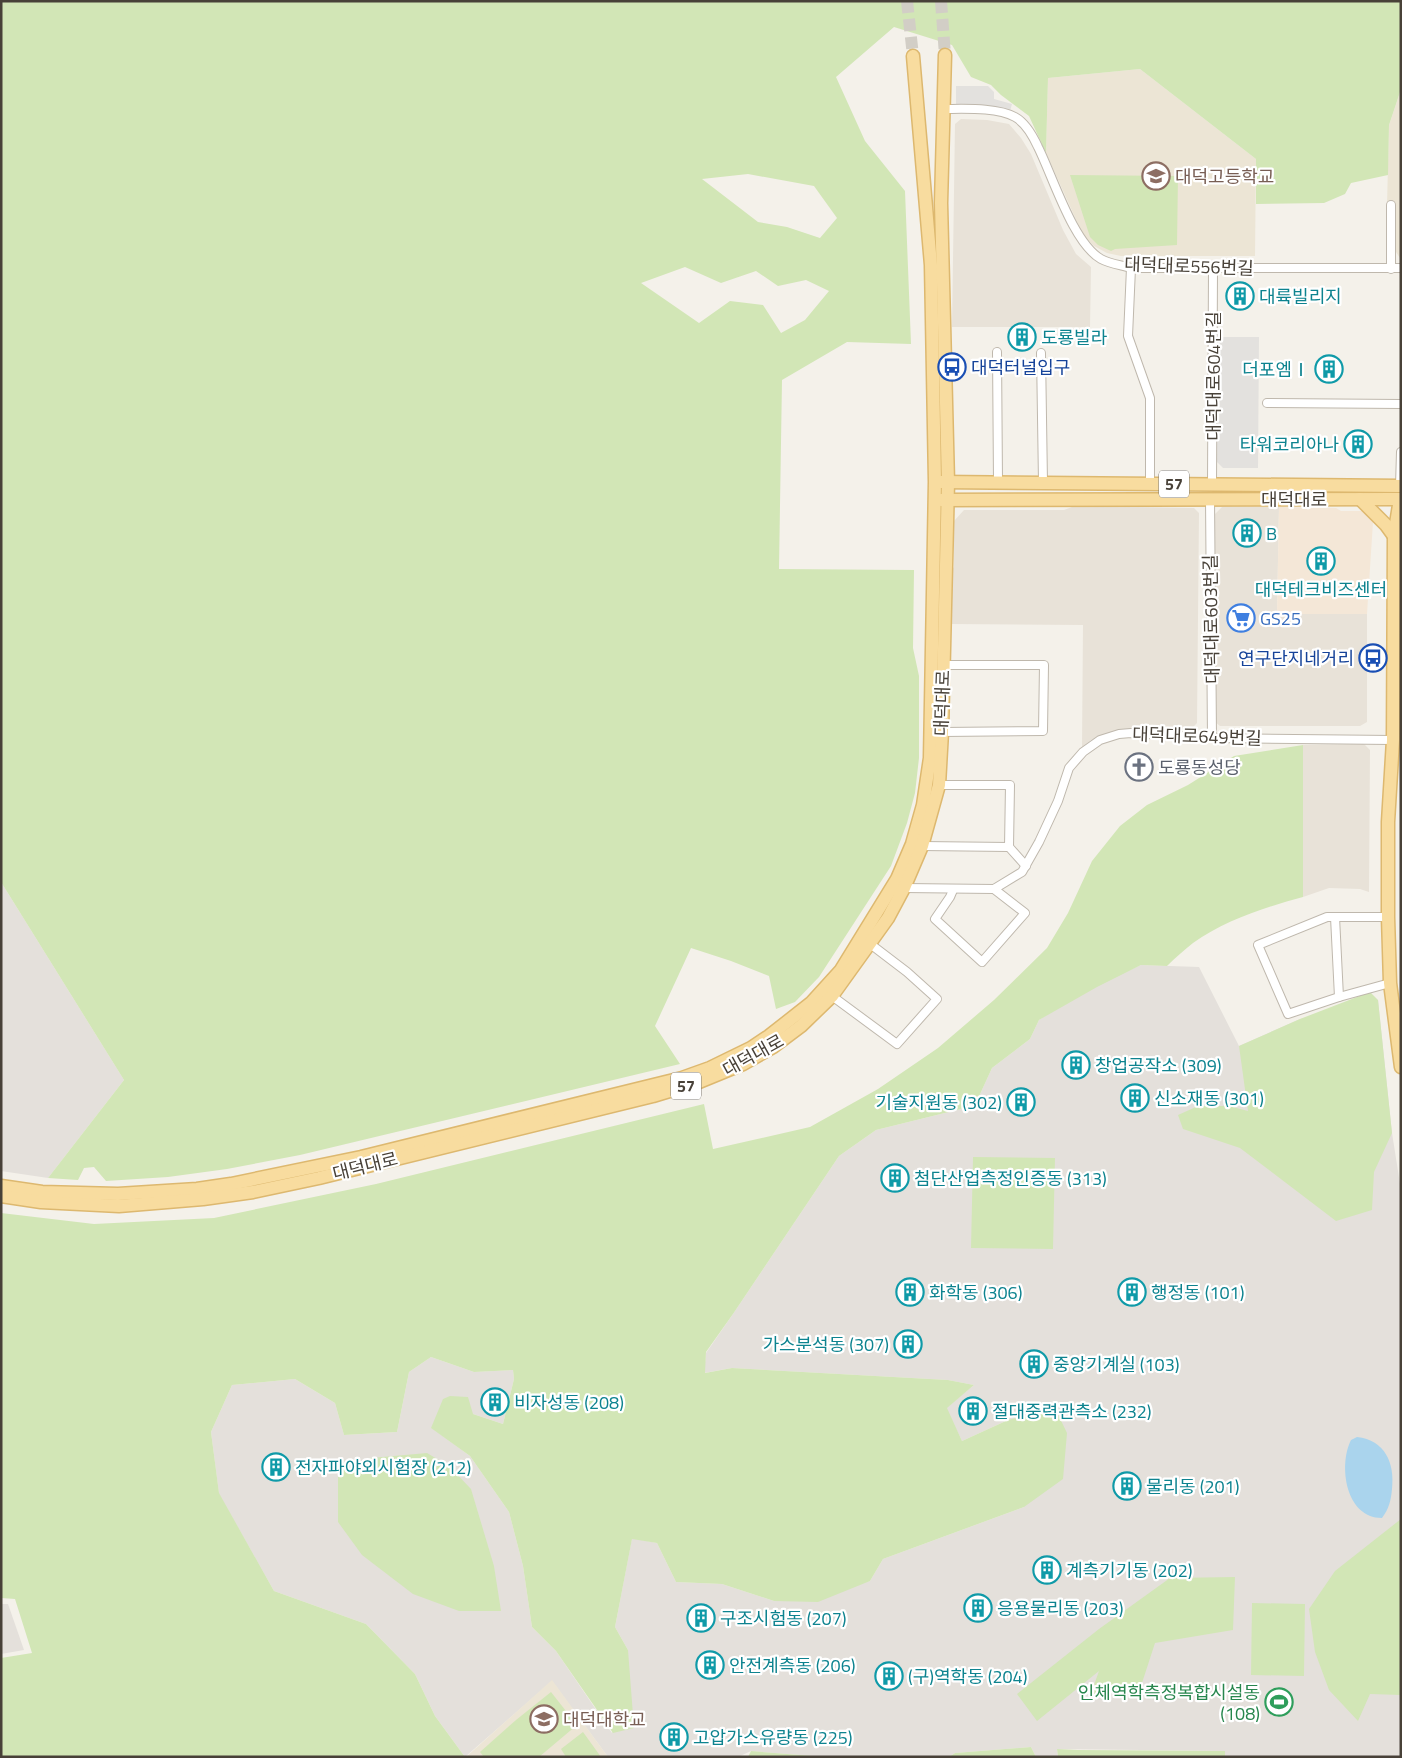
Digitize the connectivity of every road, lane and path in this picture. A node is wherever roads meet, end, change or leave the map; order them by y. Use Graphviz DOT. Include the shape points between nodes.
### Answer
graph roads {
  1 [pos="945,55"];
  2 [pos="913,56"];
  3 [pos="943,109"];
  4 [pos="1391,205"];
  5 [pos="1131,268"];
  6 [pos="1213,268"];
  7 [pos="1401,268"];
  8 [pos="1391,269"];
  9 [pos="997,352"];
  10 [pos="1041,353"];
  11 [pos="1267,403"];
  12 [pos="1401,404"];
  13 [pos="1401,452"];
  14 [pos="941,482"];
  15 [pos="998,482"];
  16 [pos="1043,483"];
  17 [pos="1150,484"];
  18 [pos="1212,484"];
  19 [pos="1400,486"];
  20 [pos="1210,499"];
  21 [pos="1360,499"];
  22 [pos="1401,499"];
  23 [pos="941,500"];
  24 [pos="1394,536"];
  25 [pos="944,665"];
  26 [pos="942,732"];
  27 [pos="1212,738"];
  28 [pos="1393,740"];
  29 [pos="939,785"];
  30 [pos="922,846"];
  31 [pos="1009,847"];
  32 [pos="1026,866"];
  33 [pos="904,888"];
  34 [pos="994,889"];
  35 [pos="952,890"];
  36 [pos="1335,917"];
  37 [pos="1388,917"];
  38 [pos="869,944"];
  39 [pos="1390,983"];
  40 [pos="832,996"];
  41 [pos="1339,997"];
  42 [pos="1401,1067"];
  43 [pos="1,1186"];
  44 [pos="1,1196"];
  1 -- 3 [label="main road"];
  2 -- 14 [label="main road" via="931,266"];
  3 -- 5 [label="street, 대덕대로556번길" via="998,111 1023,123 1032,135 1081,241 1100,259"];
  3 -- 14 [label="main road"];
  4 -- 8 [label="street"];
  5 -- 6 [label="street, 대덕대로556번길"];
  5 -- 17 [label="street" via="1128,336 1150,398"];
  6 -- 8 [label="street, 대덕대로556번길"];
  6 -- 18 [label="street, 대덕대로604번길"];
  7 -- 8 [label="street, 대덕대로556번길"];
  9 -- 15 [label="street"];
  10 -- 16 [label="street"];
  11 -- 12 [label="street"];
  13 -- 19 [label="street"];
  14 -- 15 [label="main road, 대덕대로 / 57"];
  14 -- 23 [label="main road, 대덕대로 / 57"];
  15 -- 16 [label="main road, 대덕대로 / 57"];
  16 -- 17 [label="main road, 대덕대로 / 57"];
  17 -- 18 [label="main road, 대덕대로 / 57"];
  18 -- 19 [label="main road, 대덕대로 / 57"];
  20 -- 21 [label="main road, 대덕대로 / 57"];
  20 -- 23 [label="main road, 대덕대로 / 57"];
  20 -- 27 [label="street, 대덕대로603번길"];
  21 -- 22 [label="main road, 대덕대로 / 57"];
  21 -- 24 [label="main road"];
  22 -- 24 [label="main road"];
  23 -- 25 [label="main road, 대덕대로 / 57"];
  23 -- 43 [label="main road, 대덕대로 / 57" via="930,758 923,805 912,844 897,880 841,970 811,1003 769,1036 710,1068 682,1078 265,1178 197,1189 118,1194 42,1192"];
  24 -- 28 [label="main road"];
  25 -- 26 [label="main road, 대덕대로 / 57"];
  25 -- 26 [label="street" via="1044,665 1043,731"];
  26 -- 29 [label="main road, 대덕대로 / 57"];
  27 -- 28 [label="street, 대덕대로649번길"];
  27 -- 32 [label="street, 대덕대로649번길" via="1131,733 1100,740 1069,768 1058,801"];
  28 -- 37 [label="main road" via="1388,822"];
  29 -- 30 [label="main road, 대덕대로 / 57"];
  29 -- 31 [label="street" via="1010,785"];
  30 -- 31 [label="street"];
  30 -- 33 [label="main road, 대덕대로 / 57"];
  31 -- 32 [label="street"];
  32 -- 34 [label="street, 대덕대로649번길" via="1022,872"];
  33 -- 35 [label="street, 대덕대로649번길"];
  33 -- 38 [label="main road, 대덕대로 / 57"];
  34 -- 35 [label="street, 대덕대로649번길"];
  34 -- 35 [label="street" via="1026,913 982,962 935,919"];
  36 -- 37 [label="street"];
  36 -- 41 [label="street"];
  36 -- 41 [label="street" via="1327,917 1258,945 1288,1014"];
  37 -- 39 [label="main road"];
  38 -- 40 [label="main road, 대덕대로 / 57"];
  38 -- 40 [label="street" via="908,972 937,999 897,1044"];
  39 -- 41 [label="street"];
  39 -- 42 [label="main road"];
  40 -- 44 [label="main road, 대덕대로 / 57" via="773,1047 743,1064 699,1082 319,1178 203,1199 119,1206 41,1202"];
}
